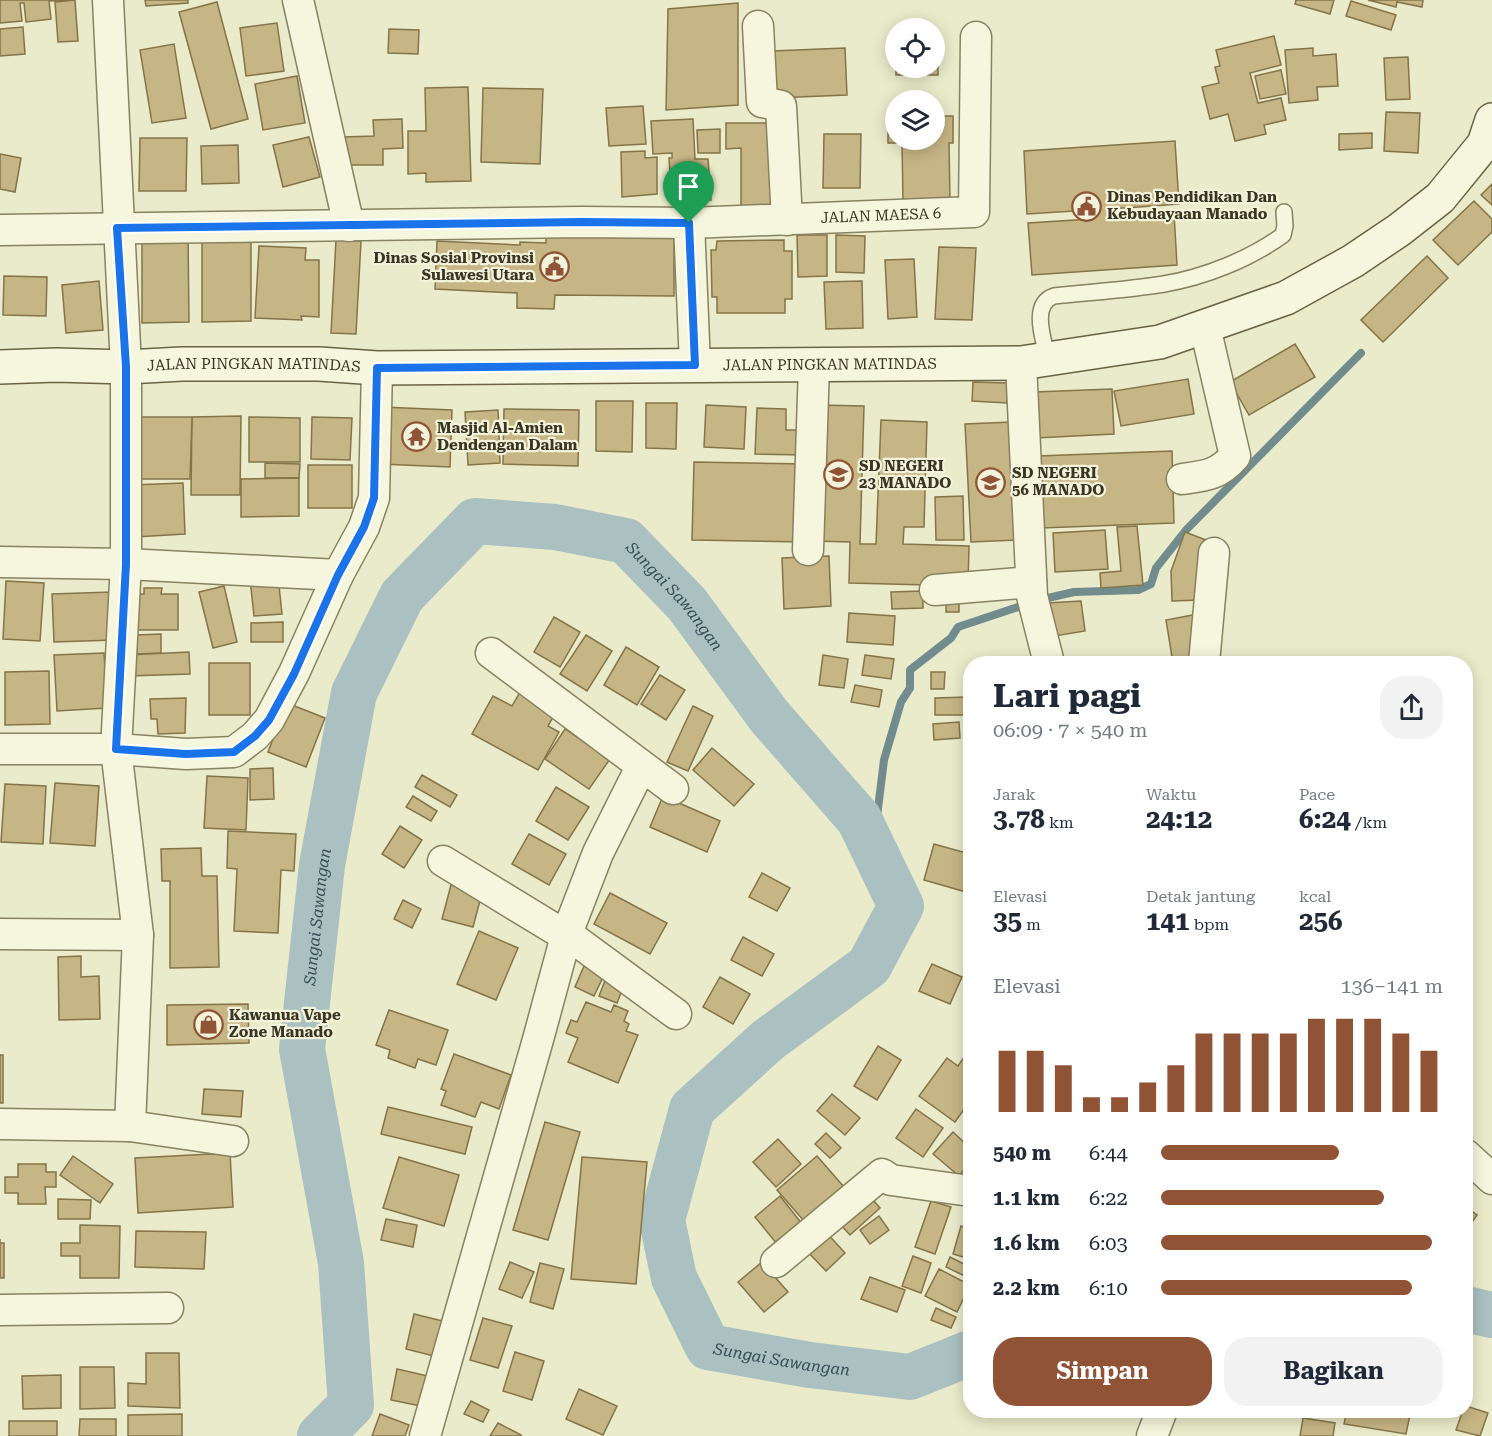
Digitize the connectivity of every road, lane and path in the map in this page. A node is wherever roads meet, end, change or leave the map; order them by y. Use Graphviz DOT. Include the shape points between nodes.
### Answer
graph roads {
  1 [pos="108,0"];
  2 [pos="298,0"];
  3 [pos="758,26"];
  4 [pos="976,37"];
  5 [pos="1492,120"];
  6 [pos="1284,212"];
  7 [pos="788,219"];
  8 [pos="689,223"];
  9 [pos="349,226"];
  10 [pos="117,228"];
  11 [pos="0,230"];
  12 [pos="1204,327"];
  13 [pos="1034,362"];
  14 [pos="695,365"];
  15 [pos="813,365"];
  16 [pos="0,367"];
  17 [pos="126,367"];
  18 [pos="377,368"];
  19 [pos="1182,479"];
  20 [pos="808,550"];
  21 [pos="1214,554"];
  22 [pos="0,562"];
  23 [pos="126,564"];
  24 [pos="338,575"];
  25 [pos="1031,589"];
  26 [pos="935,590"];
  27 [pos="491,653"];
  28 [pos="1047,656"];
  29 [pos="1205,656"];
  30 [pos="0,749"];
  31 [pos="116,749"];
  32 [pos="641,767"];
  33 [pos="673,789"];
  34 [pos="443,861"];
  35 [pos="0,934"];
  36 [pos="138,935"];
  37 [pos="566,936"];
  38 [pos="676,1014"];
  39 [pos="0,1124"];
  40 [pos="130,1125"];
  41 [pos="233,1141"];
  42 [pos="1473,1161"];
  43 [pos="1492,1179"];
  44 [pos="963,1190"];
  45 [pos="776,1262"];
  46 [pos="168,1308"];
  47 [pos="0,1310"];
  48 [pos="1159,1418"];
  49 [pos="425,1436"];
  50 [pos="1152,1436"];
  1 -- 10 [label="street"];
  2 -- 9 [label="street"];
  3 -- 7 [label="street" via="762,102 781,106"];
  4 -- 7 [label="street, JALAN MAESA 6" via="974,212"];
  5 -- 12 [label="street, JALAN PINGKAN MATINDAS" via="1484,144 1440,198 1399,230 1286,298"];
  6 -- 13 [label="lane" via="1283,235 1246,257 1203,274 1166,284 1046,299 1041,306"];
  7 -- 8 [label="street, JALAN MAESA 6"];
  8 -- 9 [label="street, JALAN MAESA 6"];
  8 -- 14 [label="street"];
  9 -- 10 [label="street, JALAN MAESA 6"];
  10 -- 11 [label="street, JALAN MAESA 6"];
  10 -- 17 [label="street"];
  12 -- 13 [label="street, JALAN PINGKAN MATINDAS" via="1160,342"];
  12 -- 19 [label="street" via="1235,456 1226,467 1206,476"];
  13 -- 15 [label="street, JALAN PINGKAN MATINDAS"];
  13 -- 25 [label="street"];
  14 -- 15 [label="street, JALAN PINGKAN MATINDAS"];
  14 -- 18 [label="street, JALAN PINGKAN MATINDAS"];
  15 -- 20 [label="street"];
  16 -- 17 [label="street, JALAN PINGKAN MATINDAS"];
  17 -- 18 [label="street, JALAN PINGKAN MATINDAS" via="319,364"];
  17 -- 23 [label="street"];
  18 -- 24 [label="street" via="374,498 364,527"];
  21 -- 29 [label="street"];
  22 -- 23 [label="street"];
  23 -- 24 [label="street"];
  23 -- 31 [label="street"];
  24 -- 31 [label="street" via="294,674 269,720 255,736 234,752 186,754"];
  25 -- 26 [label="street"];
  25 -- 28 [label="street"];
  27 -- 32 [label="street"];
  30 -- 31 [label="street"];
  31 -- 36 [label="street"];
  32 -- 33 [label="street"];
  32 -- 37 [label="street" via="598,853"];
  34 -- 37 [label="street"];
  35 -- 36 [label="street"];
  36 -- 40 [label="street"];
  37 -- 38 [label="street"];
  37 -- 49 [label="street"];
  39 -- 40 [label="street"];
  40 -- 41 [label="street"];
  42 -- 43 [label="street"];
  44 -- 45 [label="street" via="891,1180 882,1174"];
  46 -- 47 [label="street"];
  48 -- 50 [label="street"];
}
